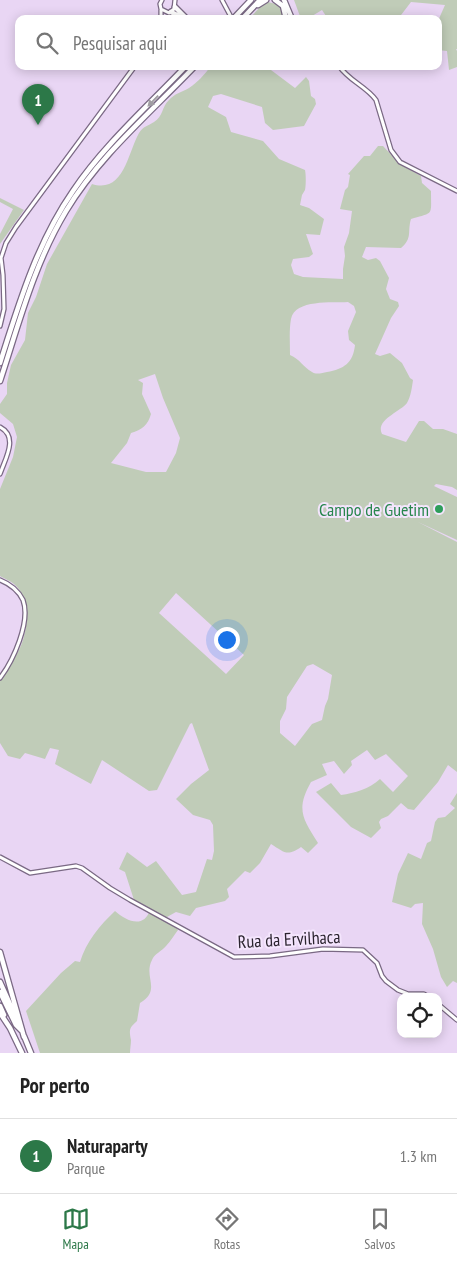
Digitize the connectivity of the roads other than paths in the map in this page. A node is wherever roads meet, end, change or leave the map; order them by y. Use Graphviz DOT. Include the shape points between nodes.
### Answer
graph roads {
  1 [pos="162,0"];
  2 [pos="222,0"];
  3 [pos="251,0"];
  4 [pos="260,0"];
  5 [pos="266,0"];
  6 [pos="275,0"];
  7 [pos="284,0"];
  8 [pos="175,2"];
  9 [pos="253,8"];
  10 [pos="162,9"];
  11 [pos="287,11"];
  12 [pos="169,12"];
  13 [pos="161,15"];
  14 [pos="166,15"];
  15 [pos="175,15"];
  16 [pos="182,15"];
  17 [pos="231,15"];
  18 [pos="234,15"];
  19 [pos="246,15"];
  20 [pos="287,15"];
  21 [pos="287,15"];
  22 [pos="132,70"];
  23 [pos="182,70"];
  24 [pos="191,70"];
  25 [pos="342,70"];
  26 [pos="457,191"];
  27 [pos="0,326"];
  28 [pos="0,363"];
  29 [pos="0,381"];
  30 [pos="0,427"];
  31 [pos="0,474"];
  32 [pos="0,580"];
  33 [pos="0,678"];
  34 [pos="0,857"];
  35 [pos="0,952"];
  36 [pos="0,982"];
  37 [pos="0,992"];
  38 [pos="405,993"];
  39 [pos="0,1006"];
  40 [pos="442,1007"];
  41 [pos="0,1013"];
  42 [pos="0,1020"];
  43 [pos="457,1020"];
  44 [pos="10,1028"];
  45 [pos="22,1031"];
  46 [pos="24,1037"];
  47 [pos="22,1053"];
  48 [pos="31,1053"];
  1 -- 10 [label="street"];
  2 -- 17 [label="street"];
  3 -- 18 [label="highway"];
  4 -- 9 [label="highway"];
  5 -- 9 [label="highway"];
  6 -- 11 [label="highway"];
  7 -- 11 [label="highway"];
  8 -- 12 [label="street"];
  8 -- 16 [label="highway"];
  9 -- 19 [label="highway"];
  10 -- 12 [label="street"];
  10 -- 13 [label="street"];
  11 -- 20 [label="highway"];
  11 -- 21 [label="highway"];
  12 -- 14 [label="street"];
  12 -- 15 [label="highway"];
  22 -- 27 [label="street" via="6,243 1,258 4,309"];
  23 -- 28 [label="highway, one-way" via="94,164 62,208 33,265"];
  24 -- 29 [label="highway" via="116,147 66,211 38,267"];
  25 -- 26 [label="street" via="376,100 391,150 400,162"];
  30 -- 31 [label="street" via="8,433 10,440"];
  32 -- 33 [label="street" via="17,592 24,611 15,653"];
  34 -- 38 [label="street, Rua da Ervilhaca" via="30,873 79,867 110,888 234,957 323,949 363,950 377,963 386,981"];
  35 -- 46 [label="highway"];
  36 -- 45 [label="highway"];
  37 -- 45 [label="highway"];
  39 -- 44 [label="highway"];
  40 -- 43 [label="street"];
  41 -- 44 [label="highway"];
  42 -- 44 [label="highway"];
  44 -- 47 [label="highway"];
  45 -- 46 [label="highway"];
  46 -- 48 [label="highway"];
}
